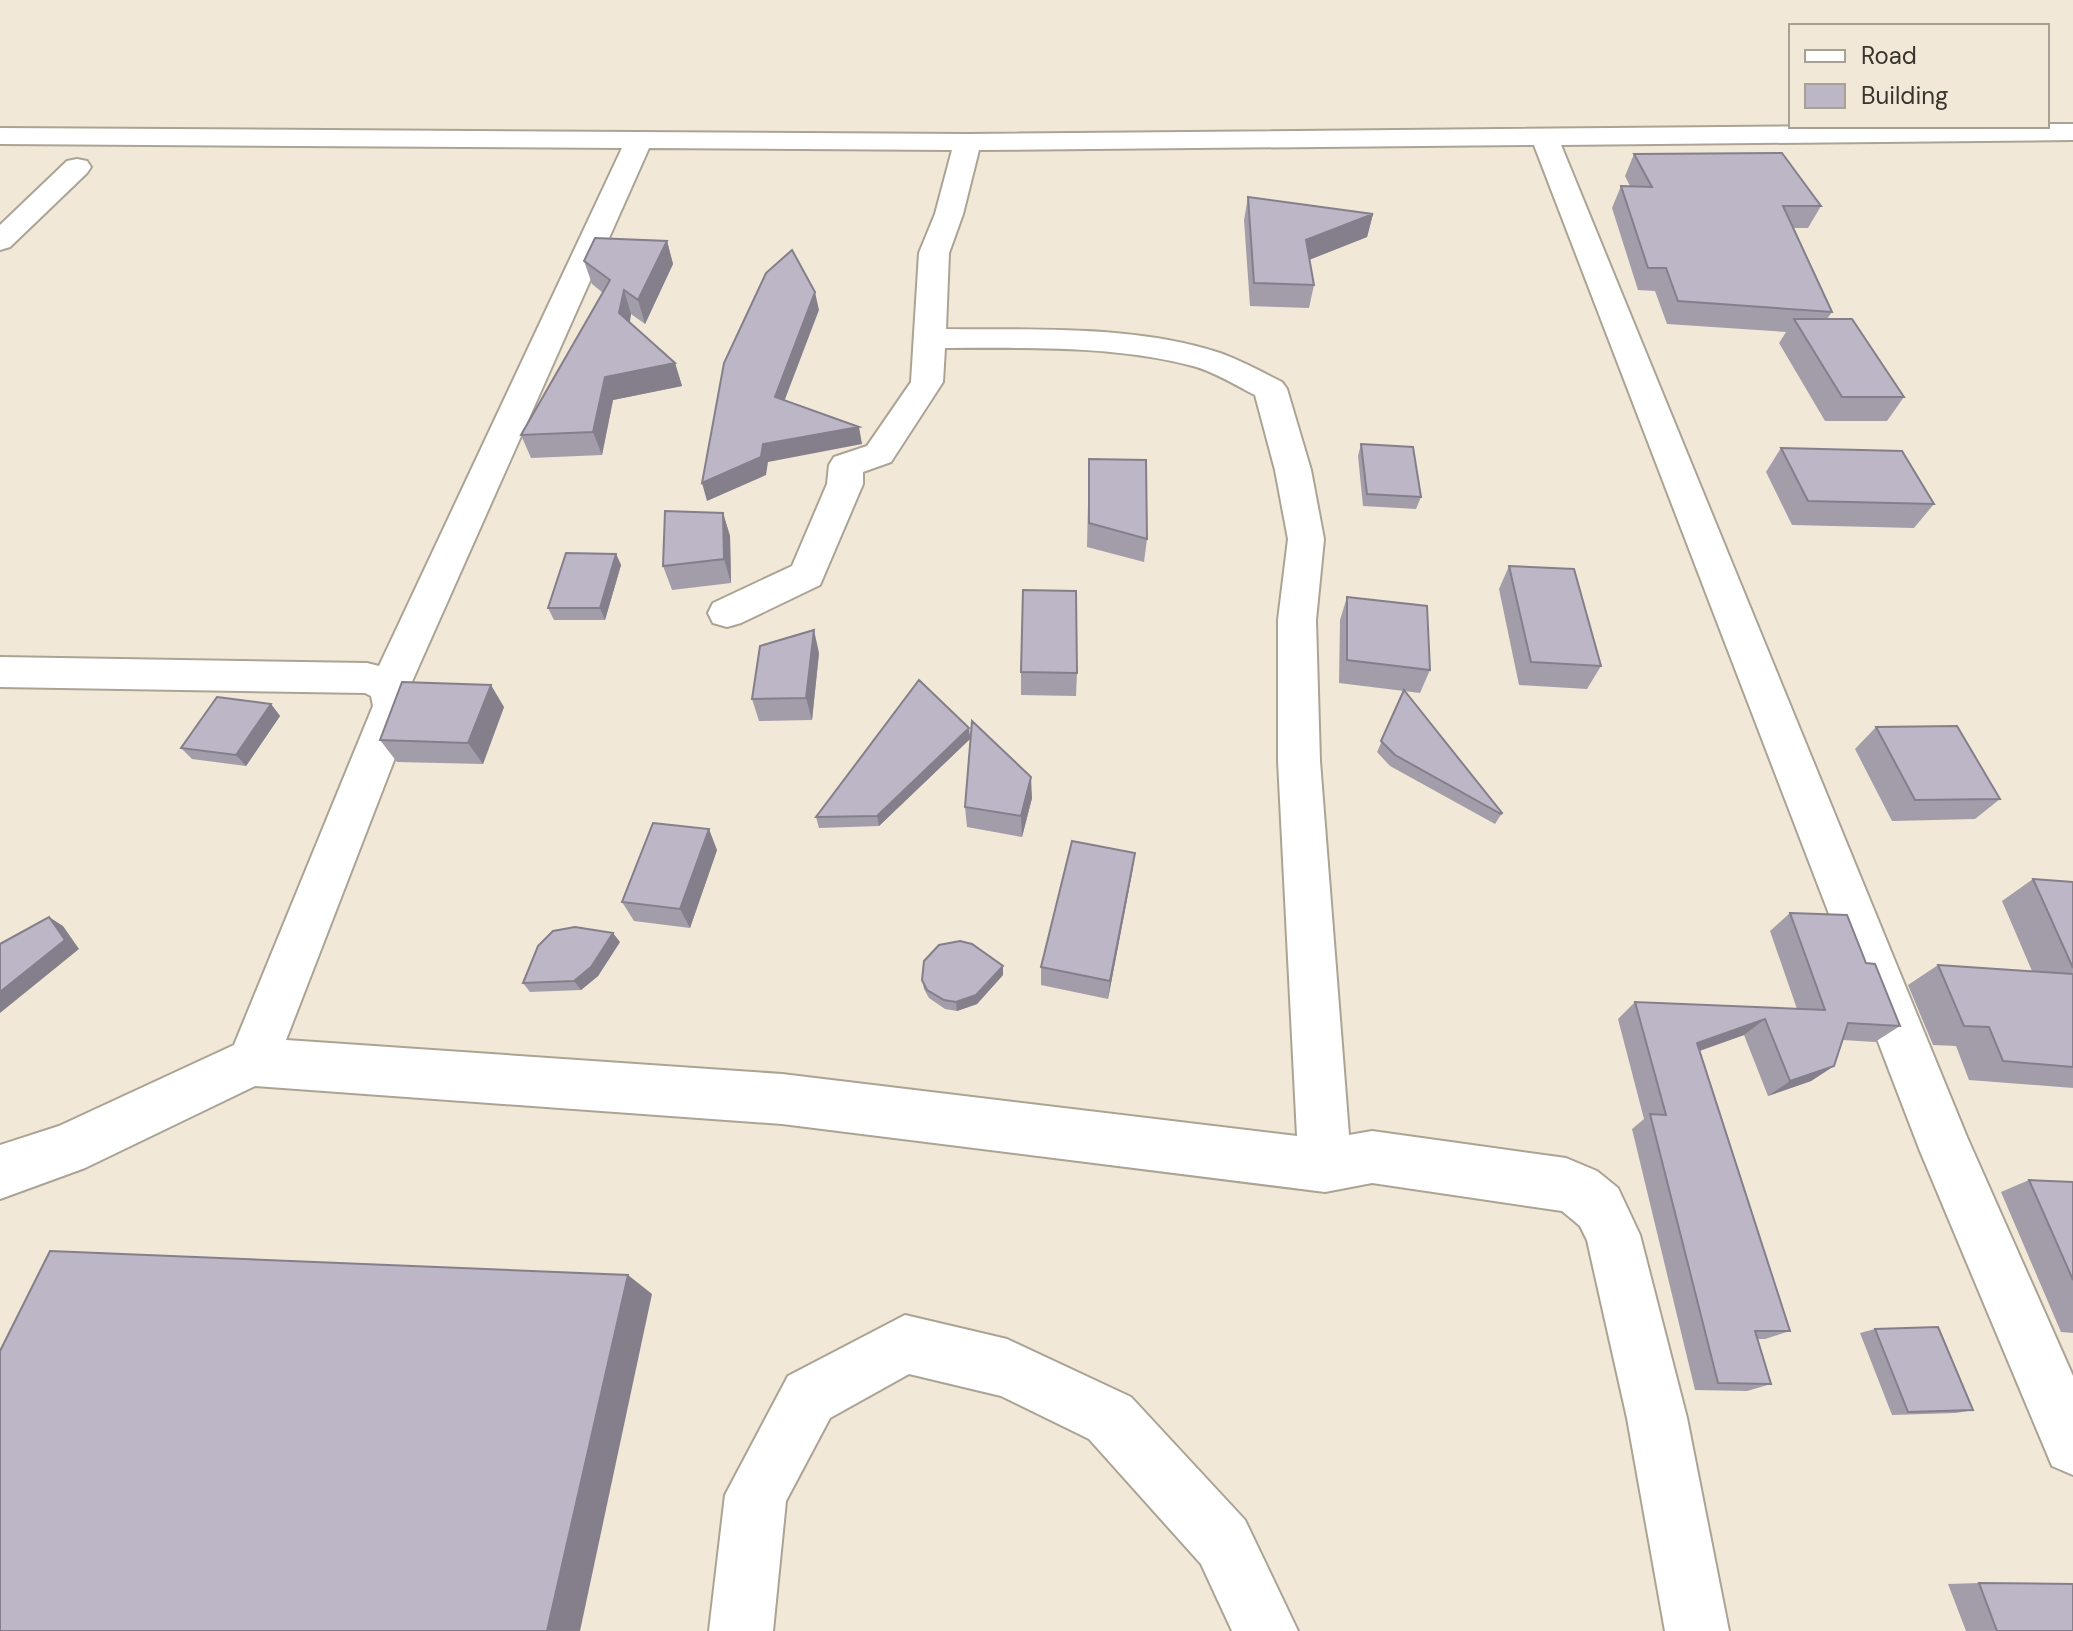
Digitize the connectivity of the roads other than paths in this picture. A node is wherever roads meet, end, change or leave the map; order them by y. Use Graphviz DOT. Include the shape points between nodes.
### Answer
graph roads {
  1 [pos="2073,132"];
  2 [pos="0,136"];
  3 [pos="1544,136"];
  4 [pos="638,142"];
  5 [pos="968,142"];
  6 [pos="77,167"];
  7 [pos="0,241"];
  8 [pos="930,338"];
  9 [pos="727,613"];
  10 [pos="0,672"];
  11 [pos="390,686"];
  12 [pos="252,1062"];
  13 [pos="1325,1166"];
  14 [pos="0,1172"];
  15 [pos="2073,1445"];
  16 [pos="741,1631"];
  17 [pos="1266,1631"];
  18 [pos="1697,1631"];
  1 -- 3 [label="street"];
  2 -- 4 [label="street"];
  3 -- 5 [label="street"];
  3 -- 15 [label="street" via="1935,1123"];
  4 -- 5 [label="street"];
  4 -- 11 [label="street"];
  5 -- 8 [label="street" via="934,253"];
  6 -- 7 [label="street"];
  8 -- 9 [label="street" via="927,382 879,454 846,465 845,484 807,575"];
  8 -- 13 [label="street" via="1109,346 1200,358 1270,389 1306,539 1297,620 1299,761"];
  10 -- 11 [label="street" via="367,678"];
  11 -- 12 [label="street" via="394,706"];
  12 -- 13 [label="street" via="782,1099"];
  12 -- 14 [label="street" via="66,1150"];
  13 -- 18 [label="street" via="1372,1157 1550,1182 1578,1190 1599,1207 1613,1235 1657,1418"];
  16 -- 17 [label="street" via="756,1495 809,1397 905,1344 1007,1368 1110,1418 1223,1542"];
}
